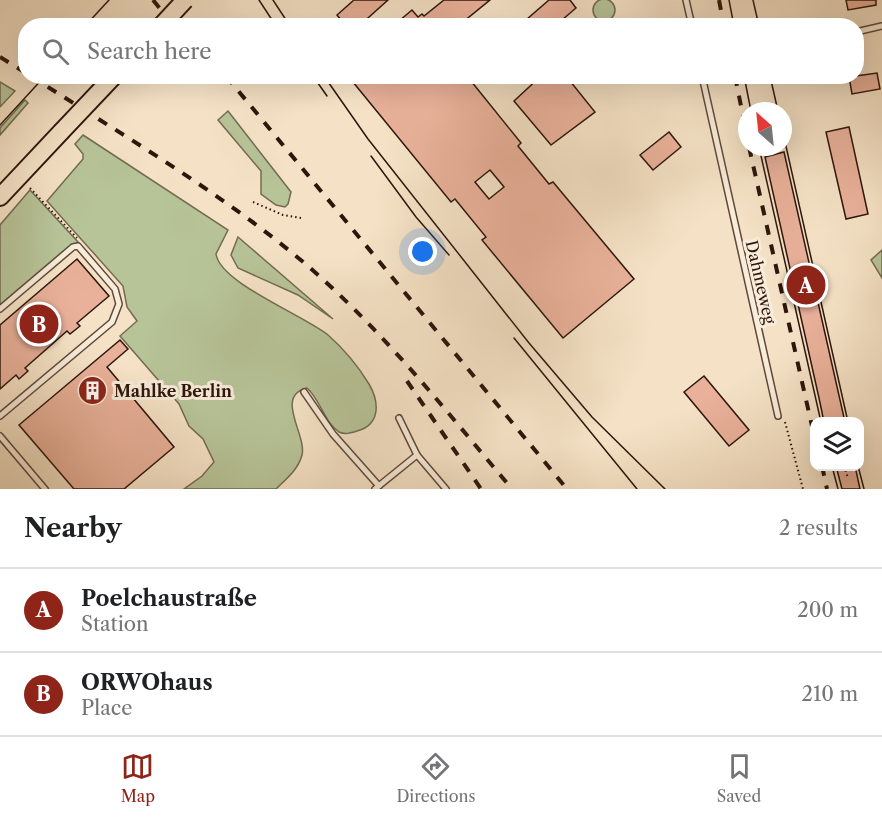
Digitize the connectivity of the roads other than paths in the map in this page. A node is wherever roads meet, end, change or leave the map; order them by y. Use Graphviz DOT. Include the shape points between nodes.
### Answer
graph roads {
  1 [pos="186,0"];
  2 [pos="686,0"];
  3 [pos="169,18"];
  4 [pos="690,18"];
  5 [pos="882,26"];
  6 [pos="864,30"];
  7 [pos="106,84"];
  8 [pos="704,84"];
  9 [pos="0,197"];
  10 [pos="0,309"];
  11 [pos="304,392"];
  12 [pos="0,416"];
  13 [pos="778,416"];
  14 [pos="399,418"];
  15 [pos="0,436"];
  16 [pos="417,455"];
  17 [pos="377,488"];
  18 [pos="45,489"];
  19 [pos="446,489"];
  1 -- 3 [label="main road, bridge"];
  2 -- 4 [label="lane"];
  5 -- 6 [label="lane"];
  7 -- 9 [label="main road, bridge"];
  8 -- 13 [label="lane, Dahmeweg"];
  10 -- 12 [label="lane" via="78,246 115,289 118,304 112,322"];
  11 -- 17 [label="lane"];
  14 -- 16 [label="lane"];
  15 -- 18 [label="lane"];
  16 -- 17 [label="lane"];
  16 -- 19 [label="lane"];
}
